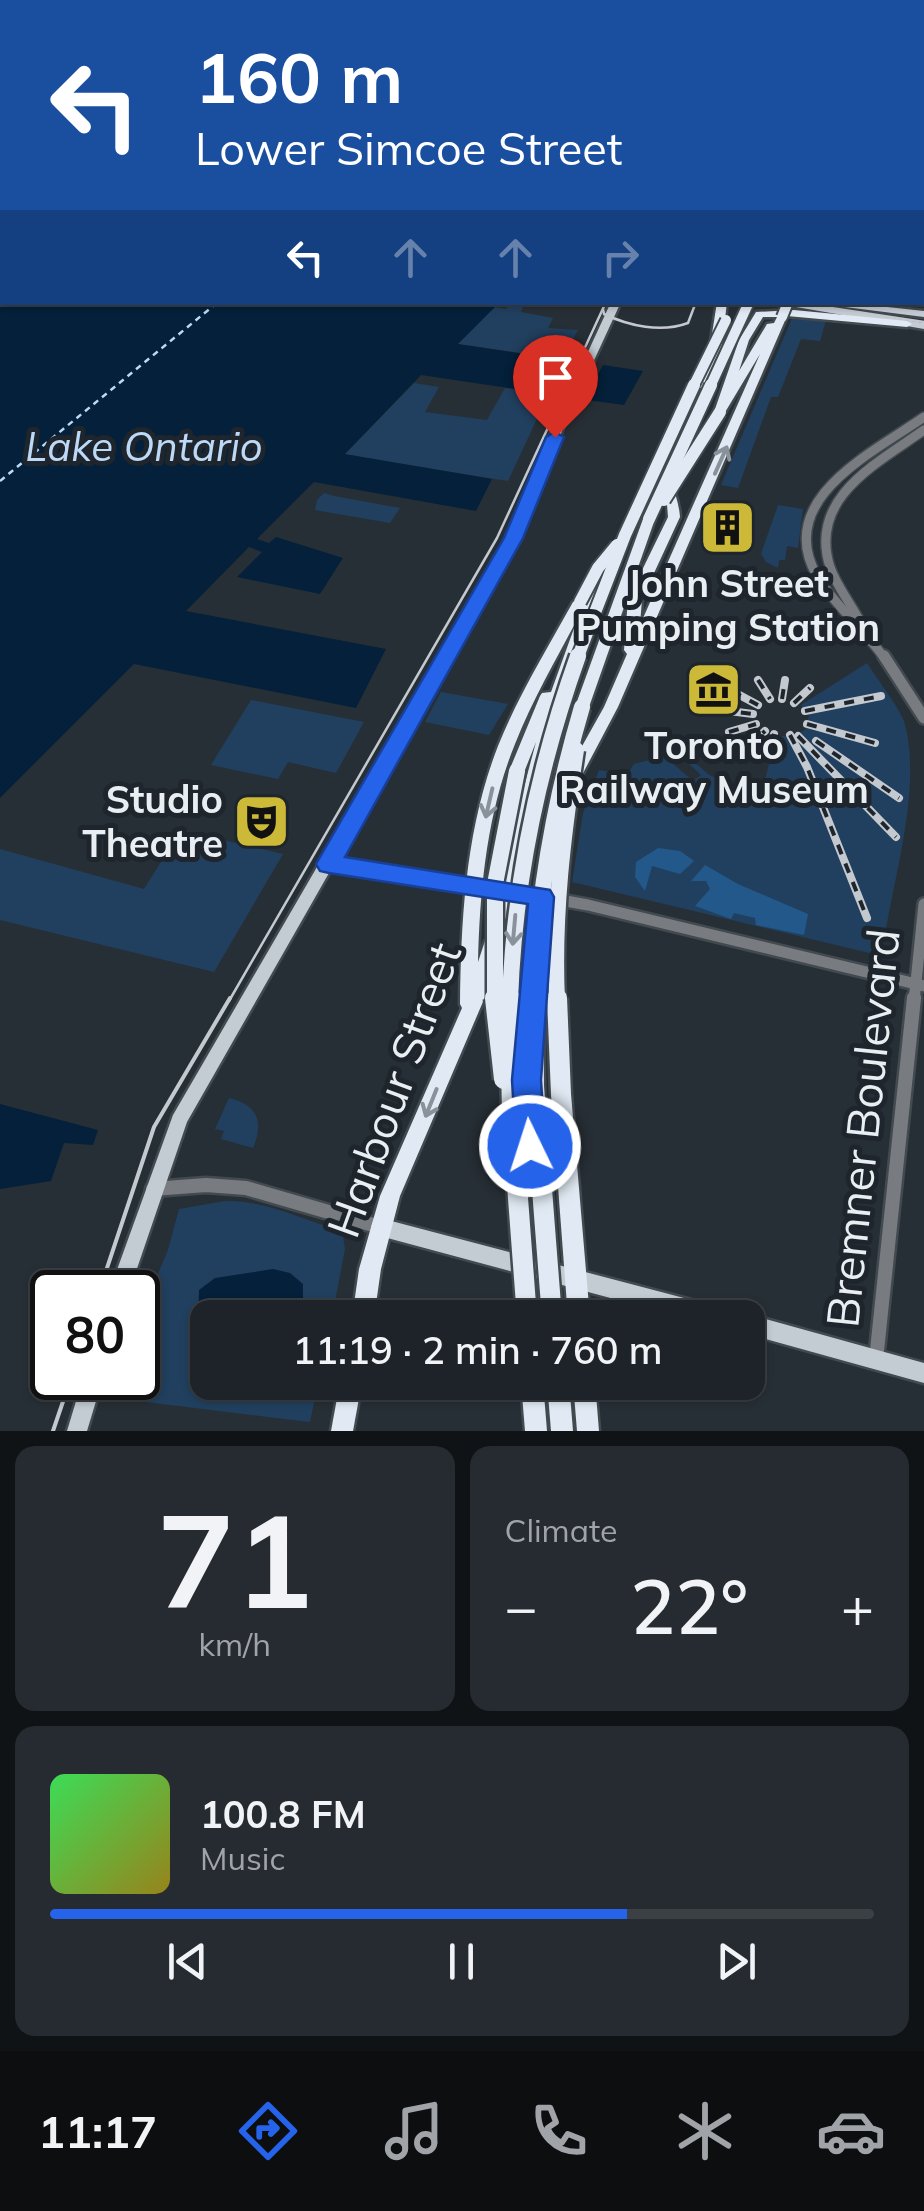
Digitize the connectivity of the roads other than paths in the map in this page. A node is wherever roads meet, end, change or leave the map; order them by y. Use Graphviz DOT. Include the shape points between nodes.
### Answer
graph roads {
  1 [pos="615,305"];
  2 [pos="722,305"];
  3 [pos="733,305"];
  4 [pos="748,305"];
  5 [pos="787,305"];
  6 [pos="790,305"];
  7 [pos="857,305"];
  8 [pos="924,314"];
  9 [pos="782,317"];
  10 [pos="907,324"];
  11 [pos="924,326"];
  12 [pos="581,380"];
  13 [pos="720,412"];
  14 [pos="924,417"];
  15 [pos="924,430"];
  16 [pos="659,474"];
  17 [pos="650,518"];
  18 [pos="626,534"];
  19 [pos="593,597"];
  20 [pos="865,631"];
  21 [pos="630,664"];
  22 [pos="582,707"];
  23 [pos="924,718"];
  24 [pos="329,864"];
  25 [pos="472,885"];
  26 [pos="505,890"];
  27 [pos="541,897"];
  28 [pos="924,904"];
  29 [pos="918,984"];
  30 [pos="469,1013"];
  31 [pos="513,1142"];
  32 [pos="154,1189"];
  33 [pos="380,1226"];
  34 [pos="539,1268"];
  35 [pos="126,1270"];
  36 [pos="578,1280"];
  37 [pos="366,1300"];
  38 [pos="526,1300"];
  39 [pos="541,1300"];
  40 [pos="551,1300"];
  41 [pos="579,1300"];
  42 [pos="654,1300"];
  43 [pos="765,1329"];
  44 [pos="876,1360"];
  45 [pos="924,1373"];
  46 [pos="86,1400"];
  47 [pos="348,1400"];
  48 [pos="533,1400"];
  49 [pos="548,1400"];
  50 [pos="559,1400"];
  51 [pos="585,1400"];
  52 [pos="77,1431"];
  53 [pos="342,1431"];
  54 [pos="536,1431"];
  55 [pos="551,1431"];
  56 [pos="562,1431"];
  57 [pos="588,1431"];
  1 -- 12 [label="main road"];
  2 -- 16 [label="highway" via="715,353"];
  3 -- 18 [label="highway, bridge"];
  4 -- 17 [label="highway, bridge"];
  5 -- 9 [label="highway, bridge"];
  6 -- 10 [label="main road"];
  7 -- 8 [label="main road"];
  9 -- 13 [label="highway" via="761,340"];
  21 -- 9 [label="highway, one-way"];
  10 -- 11 [label="main road"];
  10 -- 13 [label="highway" via="766,313 753,321"];
  12 -- 24 [label="main road" via="522,521"];
  13 -- 17 [label="highway, bridge"];
  14 -- 20 [label="street" via="830,482 809,516 814,571"];
  15 -- 20 [label="street" via="847,485 826,518 830,567"];
  16 -- 19 [label="highway" via="626,524"];
  16 -- 21 [label="highway" via="674,517 635,599"];
  17 -- 22 [label="highway"];
  18 -- 25 [label="highway, one-way, bridge" via="598,568 506,744"];
  18 -- 31 [label="highway, one-way, bridge" via="534,802 512,954"];
  19 -- 26 [label="highway, Harbour Street" via="555,696"];
  19 -- 31 [label="highway, bridge" via="532,730 509,798 495,882 500,1051"];
  20 -- 23 [label="street"];
  21 -- 27 [label="highway" via="566,789"];
  22 -- 36 [label="highway, bridge" via="554,935"];
  22 -- 40 [label="highway, bridge" via="544,841 532,954 534,1090"];
  24 -- 25 [label="street"];
  24 -- 32 [label="main road" via="179,1120"];
  25 -- 26 [label="street"];
  25 -- 30 [label="highway"];
  26 -- 27 [label="street"];
  26 -- 30 [label="highway, Harbour Street"];
  27 -- 29 [label="street"];
  27 -- 34 [label="highway" via="526,1080"];
  28 -- 29 [label="street, Bremner Boulevard"];
  29 -- 44 [label="street, Bremner Boulevard"];
  30 -- 33 [label="highway, Harbour Street, one-way"];
  31 -- 38 [label="highway, bridge"];
  32 -- 33 [label="street" via="246,1188"];
  32 -- 35 [label="main road"];
  33 -- 34 [label="main road"];
  33 -- 37 [label="highway, Harbour Street"];
  34 -- 36 [label="main road"];
  34 -- 39 [label="highway"];
  36 -- 41 [label="highway"];
  36 -- 42 [label="main road"];
  43 -- 44 [label="main road"];
  44 -- 45 [label="main road"];
  46 -- 52 [label="main road"];
  47 -- 53 [label="highway"];
  48 -- 54 [label="highway"];
  49 -- 55 [label="highway"];
  50 -- 56 [label="highway"];
  51 -- 57 [label="highway"];
}
